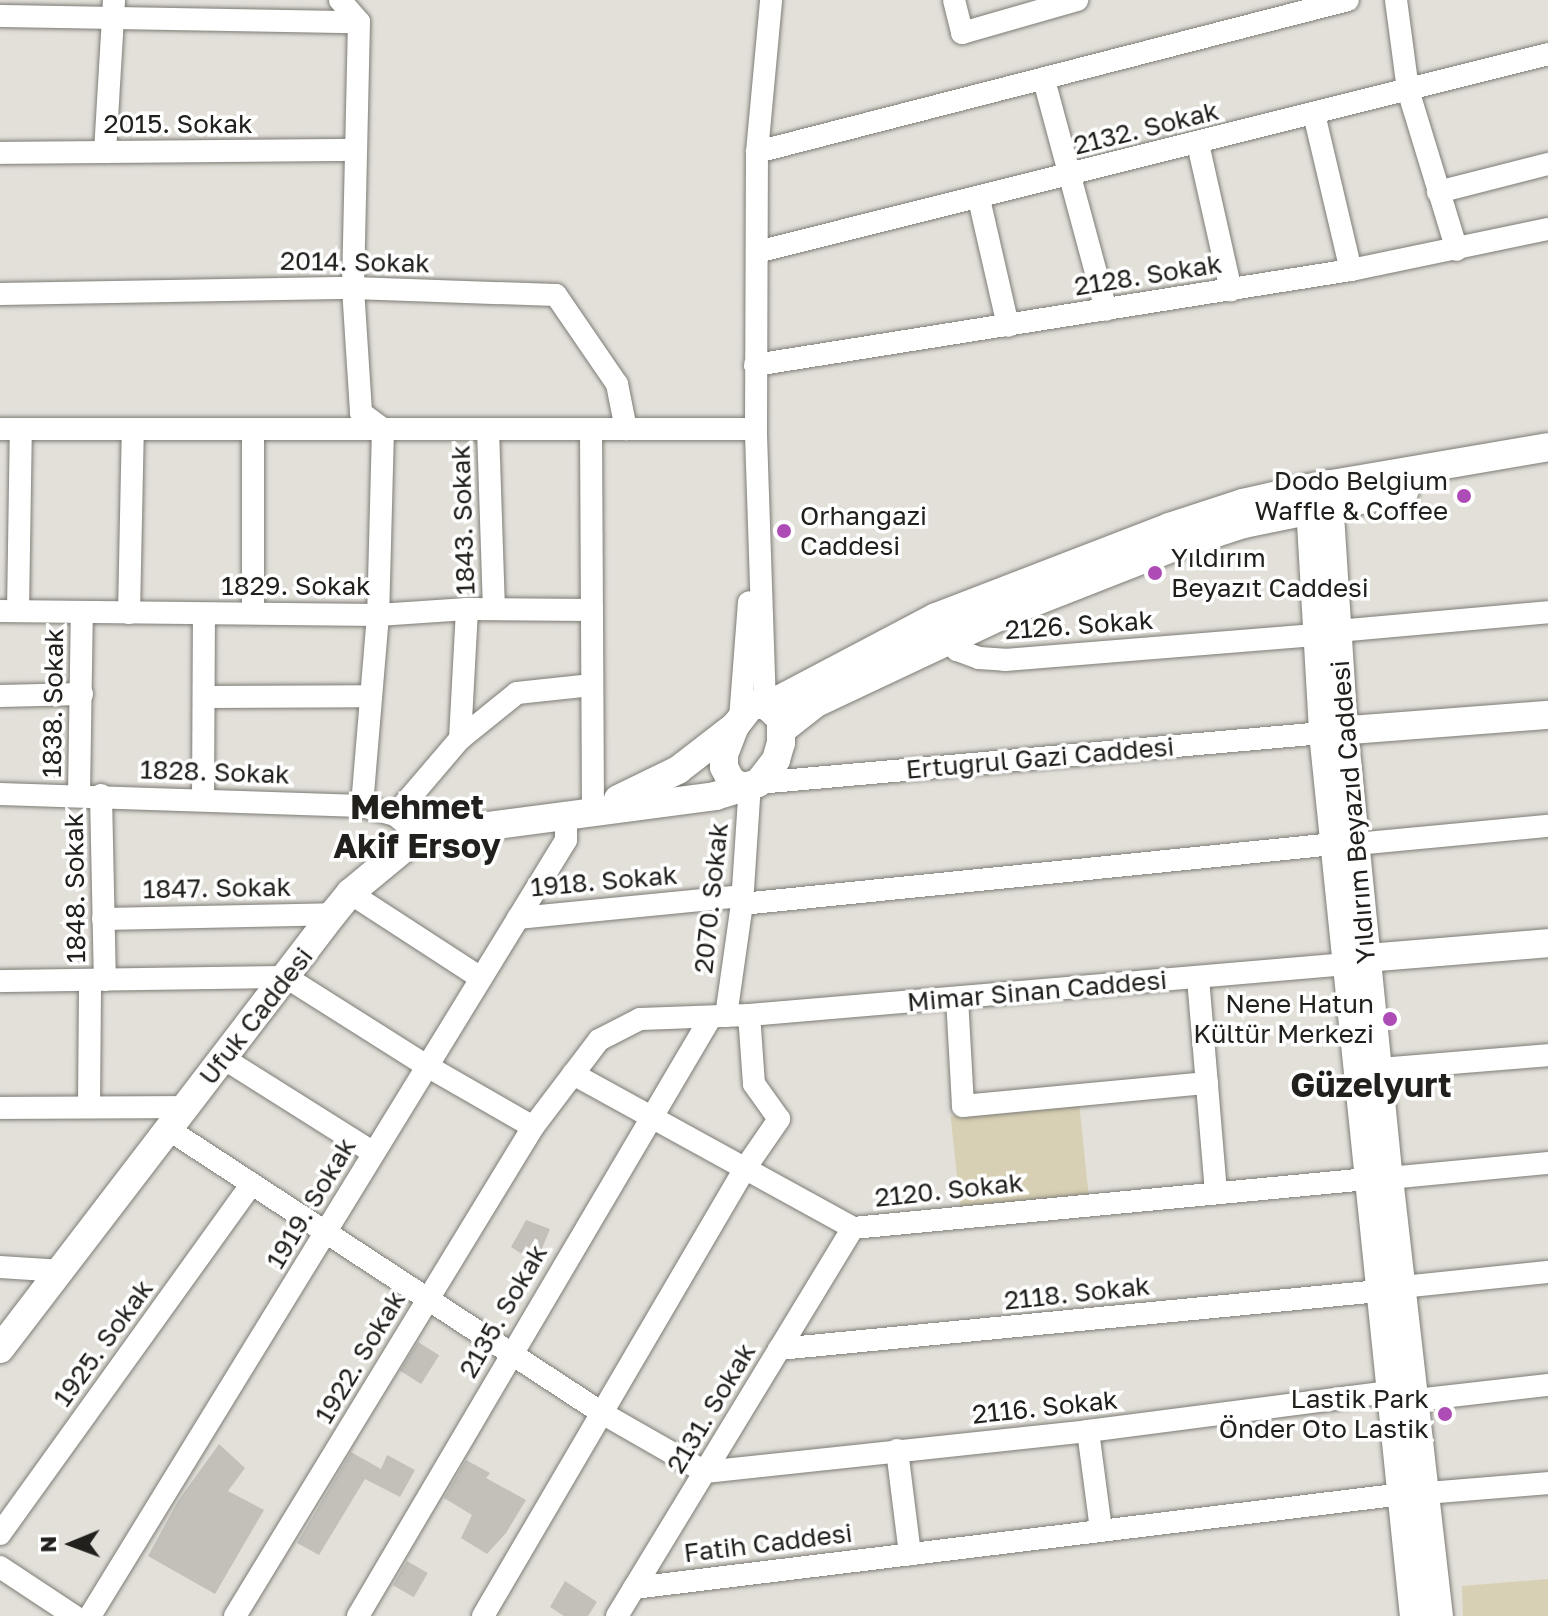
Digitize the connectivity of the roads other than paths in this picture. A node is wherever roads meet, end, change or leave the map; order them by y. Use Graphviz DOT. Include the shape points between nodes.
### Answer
graph roads {
  1 [pos="340,0"];
  2 [pos="954,0"];
  3 [pos="1077,0"];
  4 [pos="1348,0"];
  5 [pos="1396,0"];
  6 [pos="778,2"];
  7 [pos="112,9"];
  8 [pos="0,16"];
  9 [pos="359,22"];
  10 [pos="1548,54"];
  11 [pos="1044,80"];
  12 [pos="1408,90"];
  13 [pos="1314,114"];
  14 [pos="1198,144"];
  15 [pos="356,150"];
  16 [pos="105,152"];
  17 [pos="757,152"];
  18 [pos="0,153"];
  19 [pos="1548,164"];
  20 [pos="1072,175"];
  21 [pos="1438,192"];
  22 [pos="979,199"];
  23 [pos="1548,229"];
  24 [pos="1457,250"];
  25 [pos="757,252"];
  26 [pos="1351,270"];
  27 [pos="353,288"];
  28 [pos="1231,290"];
  29 [pos="0,294"];
  30 [pos="1106,310"];
  31 [pos="1008,326"];
  32 [pos="755,365"];
  33 [pos="11,429"];
  34 [pos="133,429"];
  35 [pos="253,429"];
  36 [pos="383,429"];
  37 [pos="488,429"];
  38 [pos="591,429"];
  39 [pos="626,429"];
  40 [pos="756,429"];
  41 [pos="1548,447"];
  42 [pos="1548,466"];
  43 [pos="1319,497"];
  44 [pos="467,609"];
  45 [pos="494,609"];
  46 [pos="592,610"];
  47 [pos="9,611"];
  48 [pos="253,612"];
  49 [pos="1548,612"];
  50 [pos="82,613"];
  51 [pos="129,613"];
  52 [pos="204,614"];
  53 [pos="378,615"];
  54 [pos="1326,633"];
  55 [pos="948,641"];
  56 [pos="592,685"];
  57 [pos="82,694"];
  58 [pos="0,696"];
  59 [pos="371,696"];
  60 [pos="204,697"];
  61 [pos="1548,715"];
  62 [pos="758,717"];
  63 [pos="1333,732"];
  64 [pos="460,739"];
  65 [pos="750,784"];
  66 [pos="0,794"];
  67 [pos="90,795"];
  68 [pos="203,798"];
  69 [pos="362,806"];
  70 [pos="580,813"];
  71 [pos="395,815"];
  72 [pos="1548,826"];
  73 [pos="420,835"];
  74 [pos="1345,844"];
  75 [pos="742,900"];
  76 [pos="342,904"];
  77 [pos="518,918"];
  78 [pos="103,919"];
  79 [pos="1548,943"];
  80 [pos="1357,961"];
  81 [pos="286,977"];
  82 [pos="481,978"];
  83 [pos="1198,978"];
  84 [pos="0,981"];
  85 [pos="98,981"];
  86 [pos="957,998"];
  87 [pos="749,1015"];
  88 [pos="719,1016"];
  89 [pos="1548,1055"];
  90 [pos="223,1058"];
  91 [pos="427,1066"];
  92 [pos="1379,1069"];
  93 [pos="573,1074"];
  94 [pos="1207,1083"];
  95 [pos="89,1105"];
  96 [pos="0,1108"];
  97 [pos="176,1118"];
  98 [pos="650,1119"];
  99 [pos="533,1127"];
  100 [pos="374,1153"];
  101 [pos="1548,1163"];
  102 [pos="744,1170"];
  103 [pos="1378,1178"];
  104 [pos="251,1185"];
  105 [pos="1216,1192"];
  106 [pos="853,1228"];
  107 [pos="325,1234"];
  108 [pos="0,1267"];
  109 [pos="63,1271"];
  110 [pos="1548,1272"];
  111 [pos="1390,1289"];
  112 [pos="428,1300"];
  113 [pos="0,1349"];
  114 [pos="779,1349"];
  115 [pos="510,1354"];
  116 [pos="1548,1385"];
  117 [pos="1389,1392"];
  118 [pos="1416,1400"];
  119 [pos="602,1413"];
  120 [pos="1088,1431"];
  121 [pos="897,1450"];
  122 [pos="705,1472"];
  123 [pos="1548,1483"];
  124 [pos="1415,1493"];
  125 [pos="1101,1530"];
  126 [pos="0,1534"];
  127 [pos="910,1554"];
  128 [pos="0,1567"];
  129 [pos="634,1588"];
  130 [pos="74,1616"];
  131 [pos="90,1616"];
  132 [pos="235,1616"];
  133 [pos="358,1616"];
  134 [pos="483,1616"];
  135 [pos="617,1616"];
  136 [pos="1414,1616"];
  137 [pos="1439,1616"];
  1 -- 9 [label="street"];
  2 -- 3 [label="street" via="962,33"];
  4 -- 11 [label="street"];
  5 -- 12 [label="street"];
  6 -- 17 [label="street"];
  7 -- 8 [label="street"];
  7 -- 9 [label="street"];
  7 -- 16 [label="street"];
  9 -- 15 [label="street"];
  10 -- 12 [label="street, 2132. Sokak"];
  11 -- 17 [label="street"];
  11 -- 20 [label="street"];
  12 -- 13 [label="street, 2132. Sokak"];
  12 -- 21 [label="street"];
  13 -- 14 [label="street, 2132. Sokak"];
  13 -- 26 [label="street"];
  14 -- 20 [label="street, 2132. Sokak"];
  14 -- 28 [label="street"];
  15 -- 16 [label="street, 2015. Sokak"];
  15 -- 27 [label="street"];
  16 -- 18 [label="street, 2015. Sokak"];
  17 -- 25 [label="street"];
  19 -- 21 [label="street"];
  20 -- 22 [label="street, 2132. Sokak"];
  20 -- 30 [label="street"];
  21 -- 24 [label="street"];
  22 -- 25 [label="street, 2132. Sokak"];
  22 -- 31 [label="street"];
  23 -- 24 [label="street, 2128. Sokak"];
  24 -- 26 [label="street, 2128. Sokak"];
  25 -- 32 [label="street"];
  26 -- 28 [label="street, 2128. Sokak"];
  27 -- 29 [label="street, 2014. Sokak"];
  27 -- 36 [label="street" via="361,413"];
  27 -- 39 [label="street, 2014. Sokak" via="556,295 617,384"];
  28 -- 30 [label="street, 2128. Sokak"];
  30 -- 31 [label="street, 2128. Sokak"];
  31 -- 32 [label="street, 2128. Sokak"];
  32 -- 40 [label="street"];
  33 -- 34 [label="street"];
  33 -- 47 [label="street"];
  34 -- 35 [label="street"];
  34 -- 51 [label="street"];
  35 -- 36 [label="street"];
  35 -- 48 [label="street"];
  36 -- 37 [label="street"];
  36 -- 53 [label="street"];
  37 -- 38 [label="street"];
  37 -- 45 [label="street, 1843. Sokak"];
  38 -- 39 [label="street"];
  38 -- 46 [label="street"];
  39 -- 40 [label="street"];
  40 -- 62 [label="street"];
  41 -- 43 [label="main road"];
  42 -- 43 [label="main road"];
  43 -- 54 [label="main road, Yıldırım Beyazıd Caddesi"];
  43 -- 55 [label="main road" via="1182,544"];
  43 -- 62 [label="main road" via="1243,503 1007,587 936,617"];
  44 -- 45 [label="street, 1829. Sokak"];
  44 -- 53 [label="street, 1829. Sokak"];
  44 -- 64 [label="street, 1843. Sokak"];
  45 -- 46 [label="street, 1829. Sokak"];
  46 -- 56 [label="street"];
  47 -- 50 [label="street, 1829. Sokak"];
  48 -- 52 [label="street, 1829. Sokak"];
  48 -- 53 [label="street, 1829. Sokak"];
  49 -- 54 [label="street, 2126. Sokak"];
  50 -- 51 [label="street, 1829. Sokak"];
  50 -- 57 [label="street, 1838. Sokak"];
  51 -- 52 [label="street, 1829. Sokak"];
  52 -- 60 [label="street"];
  53 -- 59 [label="street"];
  54 -- 55 [label="street, 2126. Sokak" via="1005,660 979,658"];
  54 -- 63 [label="main road, Yıldırım Beyazıd Caddesi"];
  55 -- 62 [label="main road" via="816,703"];
  56 -- 64 [label="street" via="517,693"];
  56 -- 70 [label="street"];
  57 -- 58 [label="street"];
  57 -- 67 [label="street, 1838. Sokak"];
  59 -- 60 [label="street"];
  59 -- 69 [label="street"];
  60 -- 68 [label="street"];
  61 -- 63 [label="main road, Ertuğrul Gazi Caddesi"];
  62 -- 65 [label="main road" via="776,760"];
  62 -- 65 [label="main road" via="724,754 731,781"];
  62 -- 70 [label="main road" via="678,770"];
  63 -- 65 [label="street, Ertuğrul Gazi Caddesi"];
  63 -- 74 [label="main road, Yıldırım Beyazıd Caddesi"];
  64 -- 71 [label="street"];
  65 -- 70 [label="main road" via="715,796"];
  65 -- 75 [label="street, 2070. Sokak"];
  66 -- 67 [label="street, 1828. Sokak"];
  67 -- 68 [label="street, 1828. Sokak"];
  67 -- 78 [label="street, 1848. Sokak"];
  68 -- 69 [label="street, 1828. Sokak"];
  69 -- 71 [label="street, 1828. Sokak"];
  70 -- 73 [label="main road"];
  70 -- 77 [label="street, 1919. Sokak"];
  71 -- 73 [label="street, 1828. Sokak"];
  72 -- 74 [label="street, 1918. Sokak"];
  73 -- 76 [label="main road, Ufuk Caddesi"];
  74 -- 75 [label="street, 1918. Sokak"];
  74 -- 80 [label="main road, Yıldırım Beyazıd Caddesi"];
  75 -- 77 [label="street, 1918. Sokak"];
  75 -- 88 [label="street, 2070. Sokak"];
  76 -- 78 [label="street, 1847. Sokak"];
  76 -- 81 [label="main road, Ufuk Caddesi"];
  76 -- 82 [label="street"];
  77 -- 82 [label="street, 1919. Sokak"];
  78 -- 85 [label="street, 1848. Sokak"];
  79 -- 80 [label="main road, Mimar Sinan Caddesi"];
  80 -- 83 [label="street, Mimar Sinan Caddesi"];
  80 -- 92 [label="main road, Yıldırım Beyazıd Caddesi"];
  80 -- 103 [label="main road, Yıldırım Beyazıd Caddesi"];
  81 -- 85 [label="street"];
  81 -- 90 [label="main road, Ufuk Caddesi"];
  81 -- 91 [label="street"];
  82 -- 91 [label="street, 1919. Sokak"];
  83 -- 86 [label="street, Mimar Sinan Caddesi"];
  83 -- 94 [label="street"];
  84 -- 85 [label="street"];
  85 -- 95 [label="street, 1848. Sokak"];
  86 -- 87 [label="street, Mimar Sinan Caddesi"];
  86 -- 94 [label="street" via="963,1106"];
  87 -- 88 [label="street, Mimar Sinan Caddesi"];
  87 -- 102 [label="street" via="754,1084 779,1119"];
  88 -- 93 [label="street, Mimar Sinan Caddesi" via="640,1019 599,1040"];
  88 -- 98 [label="street, 2135. Sokak" via="699,1037"];
  89 -- 92 [label="street"];
  90 -- 97 [label="main road, Ufuk Caddesi"];
  90 -- 100 [label="street"];
  91 -- 99 [label="street"];
  91 -- 100 [label="street, 1919. Sokak"];
  92 -- 103 [label="main road, Yıldırım Beyazıd Caddesi"];
  93 -- 98 [label="street, 2120. Sokak"];
  93 -- 99 [label="street, 1922. Sokak"];
  94 -- 105 [label="street"];
  95 -- 96 [label="street"];
  95 -- 97 [label="street"];
  97 -- 104 [label="street"];
  97 -- 109 [label="main road, Ufuk Caddesi"];
  98 -- 102 [label="street, 2120. Sokak"];
  98 -- 115 [label="street, 2135. Sokak"];
  99 -- 112 [label="street, 1922. Sokak"];
  100 -- 107 [label="street, 1919. Sokak"];
  101 -- 103 [label="street, 2120. Sokak"];
  102 -- 106 [label="street, 2120. Sokak"];
  102 -- 119 [label="street"];
  103 -- 105 [label="street, 2120. Sokak"];
  103 -- 111 [label="main road, Yıldırım Beyazıd Caddesi"];
  104 -- 107 [label="street"];
  104 -- 126 [label="street, 1925. Sokak"];
  105 -- 106 [label="street, 2120. Sokak"];
  106 -- 114 [label="street, 2131. Sokak"];
  107 -- 112 [label="street"];
  107 -- 131 [label="street, 1919. Sokak"];
  108 -- 109 [label="street"];
  109 -- 113 [label="main road, Ufuk Caddesi"];
  110 -- 111 [label="street, 2118. Sokak"];
  111 -- 114 [label="street, 2118. Sokak"];
  111 -- 117 [label="main road, Yıldırım Beyazıd Caddesi"];
  111 -- 118 [label="main road, Yıldırım Beyazıd Caddesi"];
  112 -- 115 [label="street"];
  112 -- 132 [label="street, 1922. Sokak"];
  114 -- 122 [label="street, 2131. Sokak"];
  115 -- 119 [label="street"];
  115 -- 133 [label="street, 2135. Sokak"];
  116 -- 118 [label="street"];
  117 -- 120 [label="street, 2116. Sokak"];
  117 -- 124 [label="main road, Yıldırım Beyazıd Caddesi"];
  118 -- 124 [label="main road, Yıldırım Beyazıd Caddesi"];
  119 -- 122 [label="street"];
  119 -- 134 [label="street"];
  120 -- 121 [label="street, 2116. Sokak"];
  120 -- 125 [label="street"];
  121 -- 122 [label="street, 2116. Sokak"];
  121 -- 127 [label="street"];
  122 -- 129 [label="street, 2131. Sokak"];
  123 -- 124 [label="street"];
  124 -- 125 [label="street, Fatih Caddesi"];
  124 -- 136 [label="main road, Yıldırım Beyazıd Caddesi"];
  124 -- 137 [label="main road, Yıldırım Beyazıd Caddesi"];
  125 -- 127 [label="street, Fatih Caddesi"];
  127 -- 129 [label="street, Fatih Caddesi"];
  128 -- 130 [label="street"];
  129 -- 135 [label="street, 2131. Sokak"];
}
